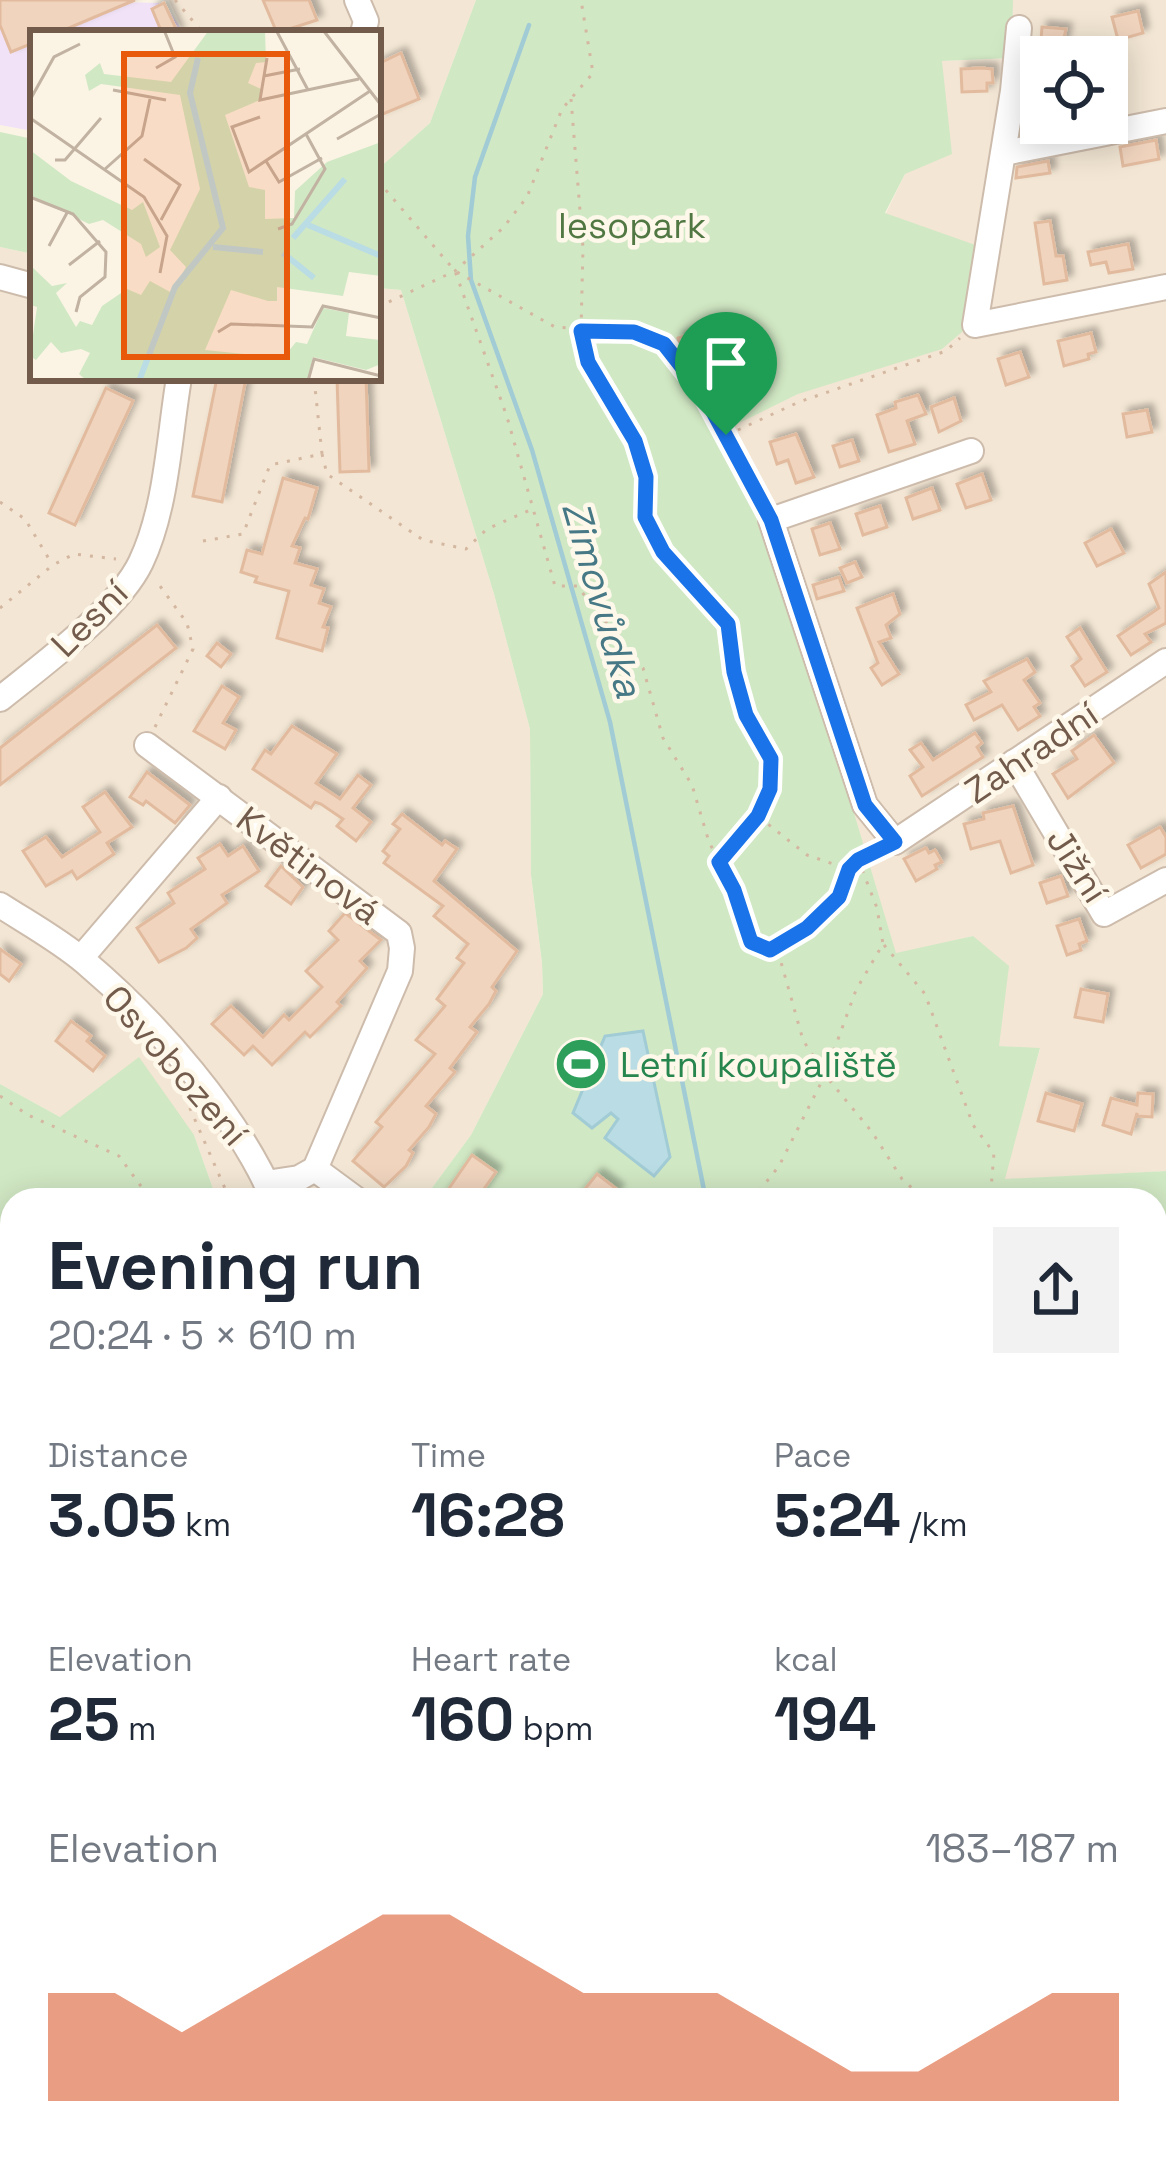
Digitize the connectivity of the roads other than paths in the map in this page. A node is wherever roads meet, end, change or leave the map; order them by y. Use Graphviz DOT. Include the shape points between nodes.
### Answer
graph roads {
  1 [pos="357,0"];
  2 [pos="1019,28"];
  3 [pos="364,30"];
  4 [pos="1166,121"];
  5 [pos="1004,153"];
  6 [pos="0,277"];
  7 [pos="30,285"];
  8 [pos="1166,287"];
  9 [pos="179,381"];
  10 [pos="971,451"];
  11 [pos="1166,662"];
  12 [pos="0,699"];
  13 [pos="147,745"];
  14 [pos="1014,763"];
  15 [pos="219,797"];
  16 [pos="1166,880"];
  17 [pos="0,905"];
  18 [pos="81,958"];
  19 [pos="315,1169"];
  20 [pos="269,1188"];
  21 [pos="277,1188"];
  22 [pos="341,1188"];
  1 -- 3 [label="street"];
  2 -- 5 [label="street"];
  4 -- 5 [label="street"];
  5 -- 8 [label="street" via="975,325"];
  6 -- 7 [label="street"];
  9 -- 12 [label="street, Lesní" via="142,562 66,645"];
  10 -- 14 [label="street, Zahradní" via="771,520 865,805 895,842"];
  11 -- 14 [label="street, Zahradní"];
  13 -- 15 [label="street, Květinová"];
  14 -- 16 [label="street, Jižní" via="1104,914"];
  15 -- 18 [label="street"];
  15 -- 19 [label="street, Květinová" via="383,919 403,948"];
  17 -- 18 [label="street, Osvobození"];
  18 -- 20 [label="street, Osvobození" via="146,1017 250,1148"];
  19 -- 21 [label="street"];
  19 -- 22 [label="street"];
}
